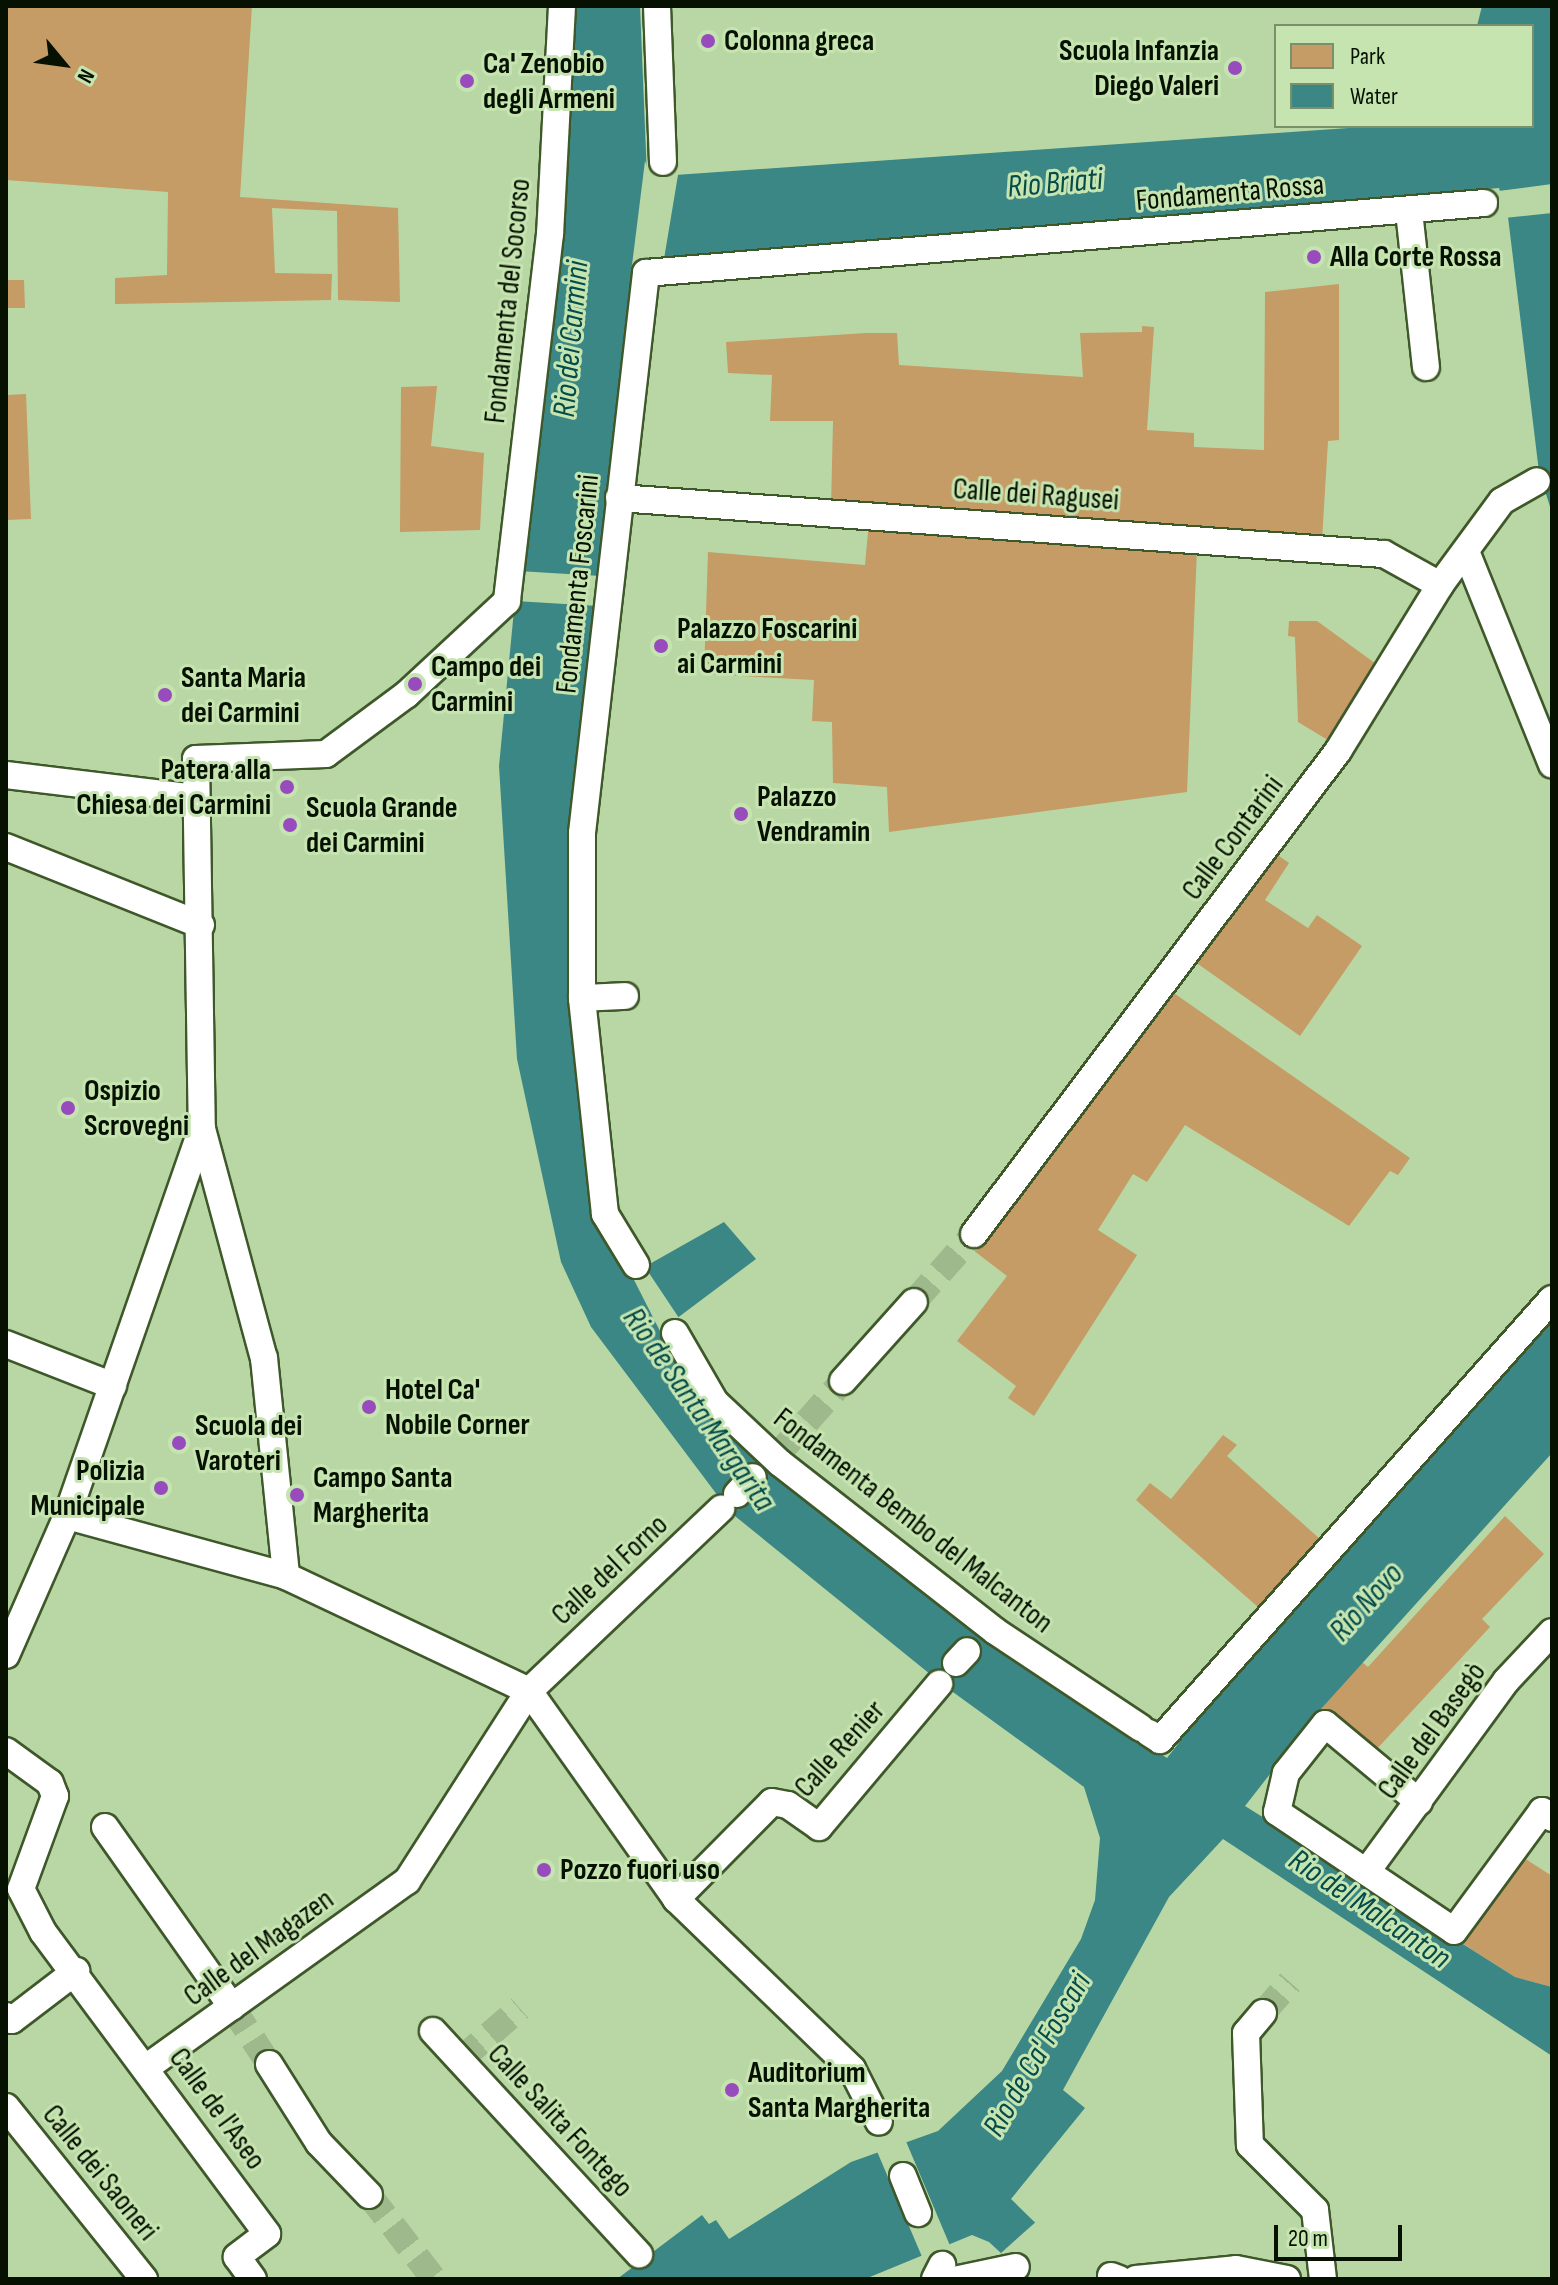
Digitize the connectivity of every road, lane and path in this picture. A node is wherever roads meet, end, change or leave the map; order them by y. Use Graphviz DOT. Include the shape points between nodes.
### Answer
graph roads {
  1 [pos="562,6"];
  2 [pos="657,6"];
  3 [pos="663,162"];
  4 [pos="1484,203"];
  5 [pos="1409,211"];
  6 [pos="646,273"];
  7 [pos="1426,367"];
  8 [pos="1537,481"];
  9 [pos="619,498"];
  10 [pos="1467,554"];
  11 [pos="1440,585"];
  12 [pos="1542,707"];
  13 [pos="1546,766"];
  14 [pos="6,775"];
  15 [pos="196,798"];
  16 [pos="6,847"];
  17 [pos="201,925"];
  18 [pos="625,996"];
  19 [pos="582,998"];
  20 [pos="202,1129"];
  21 [pos="974,1234"];
  22 [pos="636,1265"];
  23 [pos="1552,1299"];
  24 [pos="914,1302"];
  25 [pos="675,1333"];
  26 [pos="6,1344"];
  27 [pos="843,1381"];
  28 [pos="113,1386"];
  29 [pos="737,1493"];
  30 [pos="67,1516"];
  31 [pos="286,1576"];
  32 [pos="1552,1632"];
  33 [pos="6,1655"];
  34 [pos="536,1684"];
  35 [pos="939,1684"];
  36 [pos="6,1751"];
  37 [pos="1419,1802"];
  38 [pos="1552,1818"];
  39 [pos="105,1827"];
  40 [pos="1367,1871"];
  41 [pos="676,1899"];
  42 [pos="76,1971"];
  43 [pos="232,2007"];
  44 [pos="1263,2013"];
  45 [pos="6,2016"];
  46 [pos="433,2031"];
  47 [pos="269,2064"];
  48 [pos="147,2067"];
  49 [pos="6,2107"];
  50 [pos="879,2122"];
  51 [pos="903,2176"];
  52 [pos="369,2195"];
  53 [pos="918,2213"];
  54 [pos="639,2254"];
  55 [pos="1016,2267"];
  56 [pos="945,2274"];
  57 [pos="1122,2278"];
  58 [pos="144,2279"];
  59 [pos="253,2279"];
  60 [pos="1287,2279"];
  61 [pos="1323,2279"];
  1 -- 15 [label="street, Fondamenta del Socorso" via="550,234 507,601 407,694 326,754 196,759"];
  2 -- 3 [label="street"];
  4 -- 5 [label="street, Fondamenta Rossa"];
  5 -- 6 [label="street, Fondamenta Rossa"];
  5 -- 7 [label="street"];
  6 -- 9 [label="street, Fondamenta Foscarini"];
  8 -- 10 [label="street, Calle Contarini" via="1502,501"];
  9 -- 11 [label="street, Calle dei Ragusei" via="1384,554"];
  9 -- 19 [label="street, Fondamenta Foscarini" via="582,833"];
  10 -- 11 [label="street, Calle Contarini"];
  10 -- 12 [label="street"];
  11 -- 21 [label="street, Calle Contarini" via="1338,751"];
  12 -- 13 [label="street"];
  14 -- 15 [label="street"];
  15 -- 17 [label="street"];
  16 -- 17 [label="street"];
  17 -- 20 [label="street"];
  18 -- 19 [label="street"];
  19 -- 22 [label="street" via="605,1214"];
  20 -- 28 [label="street"];
  20 -- 31 [label="street" via="264,1358"];
  23 -- 25 [label="street, Fondamenta Bembo del Malcanton" via="1160,1740 995,1631 715,1402"];
  24 -- 27 [label="street"];
  26 -- 28 [label="street"];
  28 -- 30 [label="street"];
  29 -- 34 [label="street, Calle del Forno"];
  30 -- 31 [label="street"];
  30 -- 33 [label="street"];
  31 -- 34 [label="street"];
  32 -- 37 [label="street, Calle del Basegò" via="1506,1681"];
  34 -- 41 [label="street"];
  34 -- 43 [label="street, Calle del Magazen" via="407,1881"];
  35 -- 41 [label="street, Calle Renier" via="819,1827 788,1805 772,1802"];
  36 -- 42 [label="street, Calle de l'Aseo" via="50,1783 55,1796 21,1889 43,1932"];
  37 -- 40 [label="street, Calle del Basegò"];
  37 -- 40 [label="street" via="1325,1724 1286,1773 1277,1812"];
  38 -- 40 [label="street" via="1542,1811 1454,1931"];
  39 -- 43 [label="street"];
  41 -- 50 [label="street" via="852,2069"];
  42 -- 45 [label="street" via="12,2020"];
  42 -- 48 [label="street, Calle de l'Aseo"];
  43 -- 48 [label="street, Calle del Magazen"];
  44 -- 61 [label="street" via="1246,2033 1250,2145 1315,2210"];
  46 -- 54 [label="street, Calle Salita Fontego"];
  47 -- 52 [label="street" via="319,2143"];
  48 -- 59 [label="street, Calle de l'Aseo" via="267,2234 237,2257"];
  49 -- 58 [label="street, Calle dei Saoneri"];
  51 -- 53 [label="street"];
  55 -- 56 [label="street"];
  57 -- 60 [label="street" via="1236,2269"];
}
